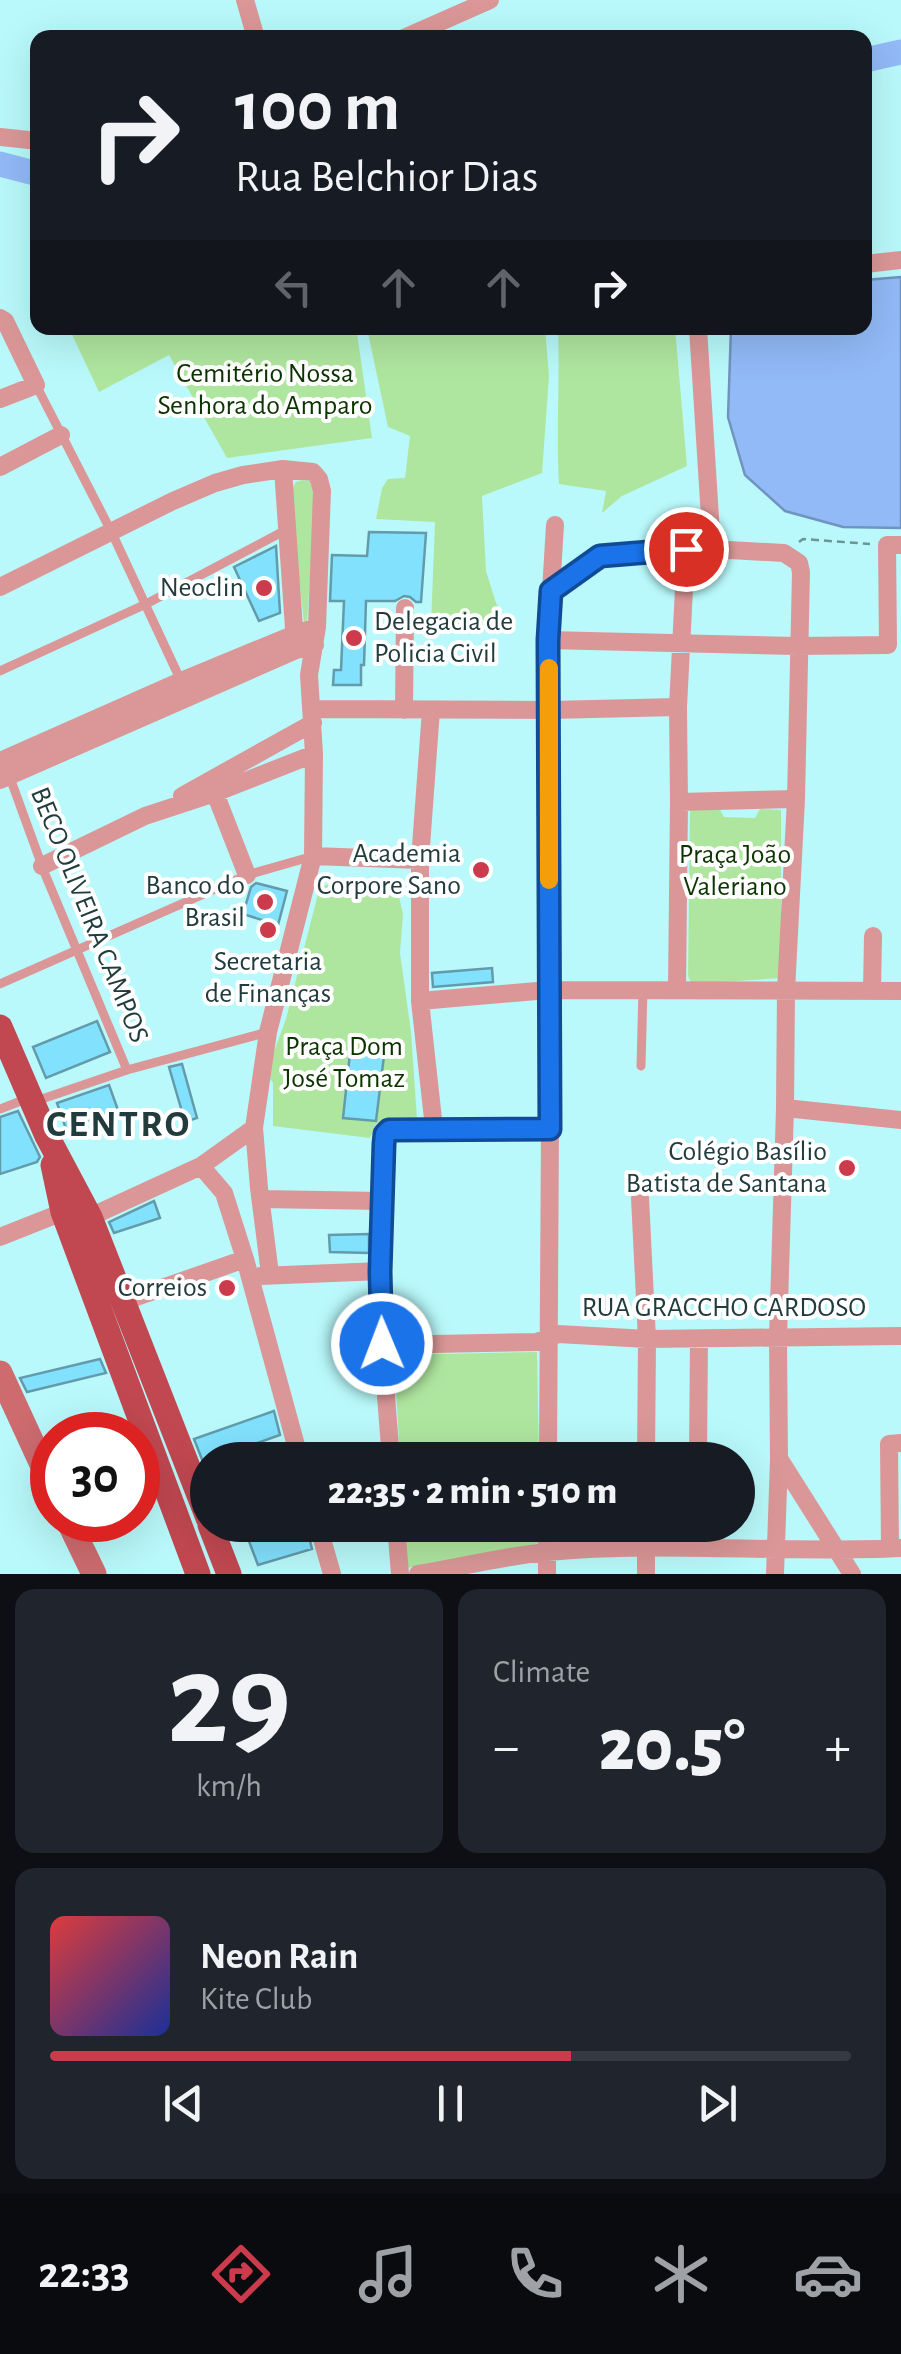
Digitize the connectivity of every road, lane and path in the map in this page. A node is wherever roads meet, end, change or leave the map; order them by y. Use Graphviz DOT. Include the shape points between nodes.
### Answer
graph roads {
  1 [pos="246,0"];
  2 [pos="490,0"];
  3 [pos="254,30"];
  4 [pos="422,30"];
  5 [pos="0,137"];
  6 [pos="30,140"];
  7 [pos="901,260"];
  8 [pos="872,263"];
  9 [pos="0,318"];
  10 [pos="698,335"];
  11 [pos="36,385"];
  12 [pos="0,399"];
  13 [pos="61,435"];
  14 [pos="0,466"];
  15 [pos="283,469"];
  16 [pos="555,525"];
  17 [pos="286,530"];
  18 [pos="112,532"];
  19 [pos="894,545"];
  20 [pos="712,548"];
  21 [pos="686,549"];
  22 [pos="784,553"];
  23 [pos="0,587"];
  24 [pos="551,591"];
  25 [pos="146,604"];
  26 [pos="404,608"];
  27 [pos="316,636"];
  28 [pos="548,640"];
  29 [pos="295,642"];
  30 [pos="681,644"];
  31 [pos="798,646"];
  32 [pos="0,670"];
  33 [pos="309,675"];
  34 [pos="184,690"];
  35 [pos="678,707"];
  36 [pos="404,710"];
  37 [pos="431,710"];
  38 [pos="550,710"];
  39 [pos="312,716"];
  40 [pos="314,754"];
  41 [pos="2,767"];
  42 [pos="215,794"];
  43 [pos="796,799"];
  44 [pos="678,802"];
  45 [pos="146,816"];
  46 [pos="313,856"];
  47 [pos="420,860"];
  48 [pos="42,866"];
  49 [pos="248,876"];
  50 [pos="872,936"];
  51 [pos="76,950"];
  52 [pos="0,984"];
  53 [pos="643,989"];
  54 [pos="677,989"];
  55 [pos="548,990"];
  56 [pos="901,990"];
  57 [pos="786,991"];
  58 [pos="872,991"];
  59 [pos="420,1001"];
  60 [pos="0,1027"];
  61 [pos="268,1032"];
  62 [pos="641,1066"];
  63 [pos="126,1070"];
  64 [pos="32,1100"];
  65 [pos="0,1108"];
  66 [pos="786,1108"];
  67 [pos="901,1120"];
  68 [pos="254,1128"];
  69 [pos="434,1128"];
  70 [pos="550,1129"];
  71 [pos="48,1136"];
  72 [pos="201,1166"];
  73 [pos="224,1193"];
  74 [pos="260,1194"];
  75 [pos="640,1198"];
  76 [pos="382,1202"];
  77 [pos="63,1212"];
  78 [pos="90,1217"];
  79 [pos="0,1237"];
  80 [pos="248,1268"];
  81 [pos="380,1272"];
  82 [pos="270,1274"];
  83 [pos="122,1302"];
  84 [pos="901,1336"];
  85 [pos="699,1338"];
  86 [pos="778,1338"];
  87 [pos="647,1339"];
  88 [pos="549,1340"];
  89 [pos="382,1344"];
  90 [pos="0,1372"];
  91 [pos="30,1438"];
  92 [pos="295,1442"];
  93 [pos="390,1442"];
  94 [pos="548,1442"];
  95 [pos="646,1442"];
  96 [pos="698,1442"];
  97 [pos="901,1443"];
  98 [pos="780,1460"];
  99 [pos="190,1474"];
  100 [pos="896,1492"];
  101 [pos="190,1519"];
  102 [pos="186,1537"];
  103 [pos="79,1542"];
  104 [pos="217,1542"];
  105 [pos="323,1542"];
  106 [pos="397,1542"];
  107 [pos="547,1542"];
  108 [pos="646,1542"];
  109 [pos="698,1542"];
  110 [pos="698,1546"];
  111 [pos="836,1548"];
  112 [pos="895,1548"];
  113 [pos="646,1549"];
  114 [pos="776,1550"];
  115 [pos="547,1552"];
  116 [pos="94,1574"];
  117 [pos="198,1574"];
  118 [pos="230,1574"];
  119 [pos="332,1574"];
  120 [pos="400,1574"];
  121 [pos="418,1574"];
  122 [pos="547,1574"];
  123 [pos="646,1574"];
  124 [pos="776,1574"];
  125 [pos="852,1574"];
  1 -- 3 [label="street"];
  2 -- 4 [label="street"];
  5 -- 6 [label="street"];
  7 -- 8 [label="street"];
  9 -- 11 [label="street"];
  10 -- 20 [label="street"];
  11 -- 12 [label="street"];
  11 -- 13 [label="lane"];
  13 -- 14 [label="street"];
  13 -- 18 [label="lane"];
  15 -- 17 [label="street"];
  15 -- 18 [label="street" via="216,483"];
  15 -- 27 [label="street" via="313,472 322,491"];
  16 -- 24 [label="street"];
  17 -- 25 [label="lane"];
  17 -- 29 [label="street"];
  18 -- 23 [label="street"];
  18 -- 25 [label="lane"];
  19 -- 22 [label="path" via="803,539"];
  19 -- 31 [label="street" via="888,646"];
  20 -- 21 [label="street"];
  20 -- 22 [label="street"];
  21 -- 24 [label="lane" via="600,556"];
  21 -- 30 [label="street"];
  22 -- 31 [label="street" via="798,561 801,572"];
  24 -- 28 [label="street"];
  25 -- 32 [label="lane"];
  25 -- 34 [label="lane"];
  26 -- 36 [label="street"];
  27 -- 29 [label="street"];
  27 -- 33 [label="street"];
  28 -- 30 [label="street"];
  28 -- 38 [label="street"];
  29 -- 33 [label="street"];
  29 -- 34 [label="street"];
  30 -- 31 [label="street"];
  30 -- 35 [label="street"];
  31 -- 43 [label="street"];
  33 -- 39 [label="street"];
  34 -- 41 [label="street"];
  35 -- 38 [label="street"];
  35 -- 44 [label="street"];
  36 -- 37 [label="street"];
  36 -- 39 [label="street"];
  37 -- 38 [label="street"];
  37 -- 47 [label="street"];
  38 -- 55 [label="street"];
  39 -- 40 [label="street"];
  39 -- 45 [label="street"];
  40 -- 42 [label="street"];
  40 -- 46 [label="street"];
  41 -- 48 [label="lane, BECO OLIVEIRA CAMPOS"];
  42 -- 45 [label="street"];
  42 -- 49 [label="street"];
  43 -- 44 [label="street"];
  43 -- 57 [label="street"];
  44 -- 54 [label="street"];
  45 -- 48 [label="street"];
  46 -- 47 [label="street"];
  46 -- 49 [label="lane"];
  46 -- 61 [label="street"];
  47 -- 59 [label="street"];
  48 -- 51 [label="lane, BECO OLIVEIRA CAMPOS"];
  49 -- 51 [label="lane"];
  50 -- 58 [label="street"];
  51 -- 52 [label="lane"];
  51 -- 63 [label="lane, BECO OLIVEIRA CAMPOS"];
  53 -- 54 [label="street"];
  53 -- 55 [label="street"];
  53 -- 62 [label="lane"];
  54 -- 57 [label="street"];
  55 -- 59 [label="street"];
  55 -- 70 [label="street"];
  56 -- 58 [label="street"];
  57 -- 58 [label="street"];
  57 -- 66 [label="street"];
  59 -- 69 [label="street"];
  60 -- 64 [label="main road"];
  61 -- 63 [label="lane"];
  61 -- 68 [label="street"];
  63 -- 64 [label="lane"];
  64 -- 65 [label="lane"];
  64 -- 71 [label="main road"];
  66 -- 67 [label="street"];
  66 -- 86 [label="street"];
  68 -- 72 [label="street"];
  68 -- 74 [label="street"];
  69 -- 70 [label="street"];
  69 -- 76 [label="street" via="385,1134"];
  70 -- 88 [label="street"];
  71 -- 77 [label="main road"];
  71 -- 78 [label="main road"];
  72 -- 73 [label="street"];
  72 -- 78 [label="street"];
  73 -- 74 [label="street"];
  73 -- 80 [label="street"];
  74 -- 76 [label="street"];
  74 -- 82 [label="street"];
  75 -- 87 [label="street"];
  76 -- 81 [label="street"];
  77 -- 79 [label="street"];
  77 -- 102 [label="main road"];
  78 -- 83 [label="main road"];
  80 -- 82 [label="street"];
  80 -- 83 [label="street"];
  80 -- 92 [label="street"];
  81 -- 82 [label="street"];
  81 -- 89 [label="street"];
  83 -- 99 [label="main road"];
  84 -- 86 [label="street, RUA GRACCHO CARDOSO"];
  85 -- 86 [label="street, RUA GRACCHO CARDOSO"];
  85 -- 87 [label="street, RUA GRACCHO CARDOSO"];
  85 -- 96 [label="street"];
  86 -- 98 [label="street"];
  87 -- 88 [label="street, RUA GRACCHO CARDOSO" via="558,1334"];
  87 -- 95 [label="street"];
  88 -- 89 [label="street, RUA GRACCHO CARDOSO"];
  88 -- 94 [label="street"];
  89 -- 93 [label="street"];
  90 -- 91 [label="street"];
  97 -- 100 [label="street" via="889,1444"];
  98 -- 111 [label="street"];
  98 -- 114 [label="street"];
  100 -- 112 [label="street"];
  101 -- 102 [label="main road"];
  102 -- 117 [label="main road"];
  103 -- 116 [label="street"];
  104 -- 118 [label="main road"];
  105 -- 119 [label="street"];
  106 -- 120 [label="street"];
  107 -- 115 [label="street"];
  108 -- 113 [label="street"];
  109 -- 110 [label="street"];
  110 -- 113 [label="street"];
  110 -- 114 [label="street"];
  111 -- 112 [label="street"];
  111 -- 114 [label="street"];
  111 -- 125 [label="street"];
  113 -- 115 [label="street"];
  113 -- 123 [label="street"];
  114 -- 124 [label="street"];
  115 -- 121 [label="street"];
  115 -- 122 [label="street"];
}
